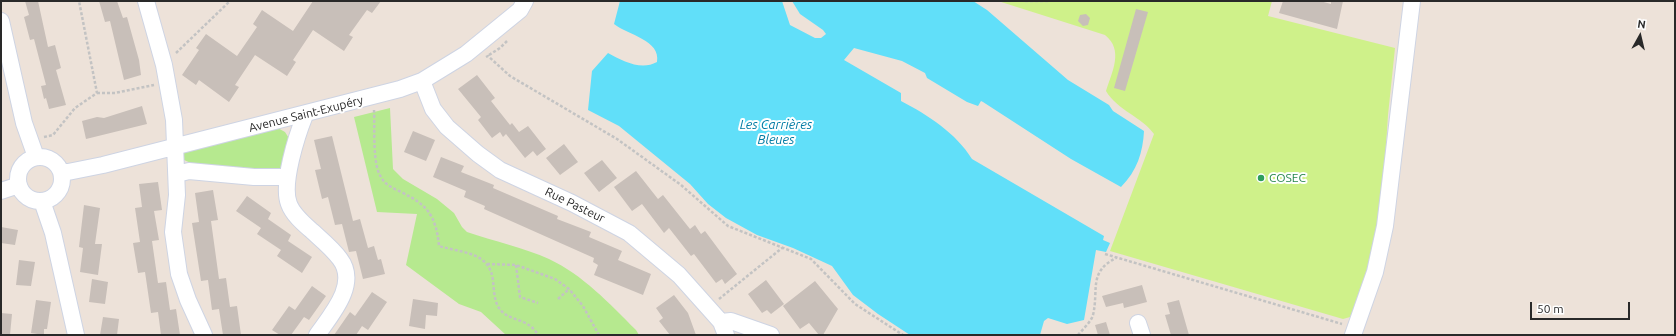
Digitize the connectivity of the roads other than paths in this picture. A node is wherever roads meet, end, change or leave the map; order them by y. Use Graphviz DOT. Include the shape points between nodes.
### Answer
graph roads {
  1 [pos="146,1"];
  2 [pos="525,1"];
  3 [pos="1412,1"];
  4 [pos="1,21"];
  5 [pos="422,81"];
  6 [pos="304,115"];
  7 [pos="174,146"];
  8 [pos="36,157"];
  9 [pos="61,172"];
  10 [pos="177,174"];
  11 [pos="287,177"];
  12 [pos="19,185"];
  13 [pos="1,191"];
  14 [pos="42,201"];
  15 [pos="724,328"];
  16 [pos="1355,332"];
  17 [pos="76,335"];
  18 [pos="204,335"];
  19 [pos="317,335"];
  20 [pos="771,335"];
  1 -- 7 [label="street" via="164,64 174,120"];
  2 -- 5 [label="street, Avenue Saint-Exupéry" via="520,10 466,54"];
  3 -- 16 [label="street" via="1386,226 1375,272"];
  4 -- 8 [label="street" via="24,123"];
  5 -- 6 [label="street, Avenue Saint-Exupéry" via="383,101"];
  5 -- 15 [label="street, Rue Pasteur" via="433,109 447,127 478,154 500,170 629,233 679,275"];
  6 -- 7 [label="street, Avenue Saint-Exupéry"];
  6 -- 11 [label="street"];
  7 -- 9 [label="street, Avenue Saint-Exupéry" via="103,165"];
  7 -- 10 [label="street"];
  8 -- 9 [label="street" via="51,160"];
  8 -- 12 [label="street" via="24,164 20,170"];
  9 -- 14 [label="street" via="61,185 58,191 54,196"];
  10 -- 11 [label="street" via="189,171 254,177"];
  10 -- 18 [label="street" via="173,232 178,266 188,300"];
  11 -- 19 [label="street" via="288,203 303,223 341,260 346,274 341,301"];
  12 -- 13 [label="street"];
  12 -- 14 [label="street" via="30,199"];
  14 -- 17 [label="street" via="53,233"];
  15 -- 20 [label="street" via="731,321"];
}
